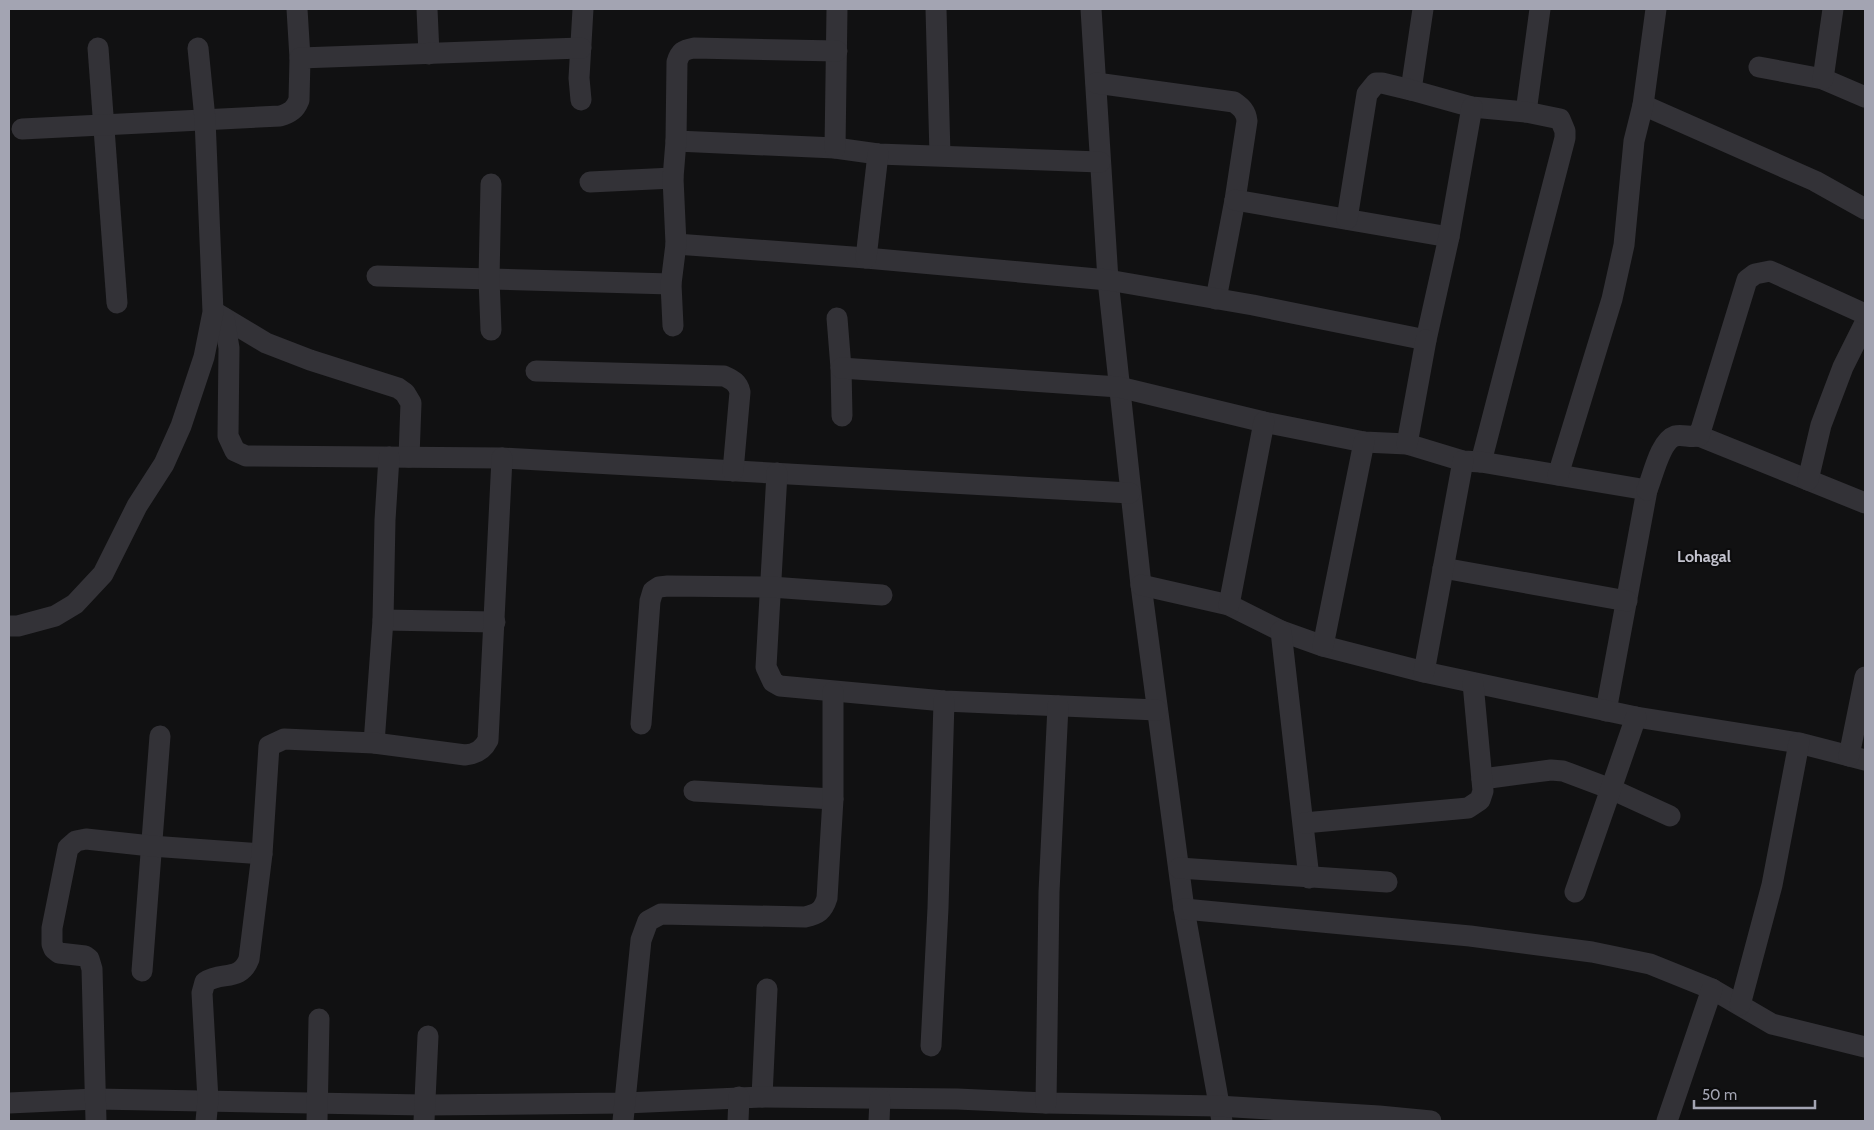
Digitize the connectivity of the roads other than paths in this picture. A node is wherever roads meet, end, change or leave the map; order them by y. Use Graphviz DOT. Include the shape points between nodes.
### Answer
graph roads {
  1 [pos="297,9"];
  2 [pos="427,9"];
  3 [pos="582,9"];
  4 [pos="837,9"];
  5 [pos="936,9"];
  6 [pos="1090,9"];
  7 [pos="1423,9"];
  8 [pos="1540,9"];
  9 [pos="1656,9"];
  10 [pos="1833,9"];
  11 [pos="98,48"];
  12 [pos="198,48"];
  13 [pos="581,48"];
  14 [pos="837,51"];
  15 [pos="430,54"];
  16 [pos="300,58"];
  17 [pos="1759,67"];
  18 [pos="1823,79"];
  19 [pos="1096,83"];
  20 [pos="1411,90"];
  21 [pos="1865,97"];
  22 [pos="580,100"];
  23 [pos="1643,106"];
  24 [pos="1472,107"];
  25 [pos="1526,112"];
  26 [pos="205,119"];
  27 [pos="103,124"];
  28 [pos="22,129"];
  29 [pos="676,141"];
  30 [pos="835,148"];
  31 [pos="878,154"];
  32 [pos="940,155"];
  33 [pos="1100,162"];
  34 [pos="673,178"];
  35 [pos="590,182"];
  36 [pos="491,184"];
  37 [pos="1235,200"];
  38 [pos="1865,209"];
  39 [pos="1347,219"];
  40 [pos="1448,237"];
  41 [pos="676,244"];
  42 [pos="866,258"];
  43 [pos="377,276"];
  44 [pos="489,279"];
  45 [pos="1108,280"];
  46 [pos="671,284"];
  47 [pos="1216,299"];
  48 [pos="117,303"];
  49 [pos="1865,314"];
  50 [pos="218,315"];
  51 [pos="837,318"];
  52 [pos="1865,323"];
  53 [pos="673,326"];
  54 [pos="490,330"];
  55 [pos="1426,340"];
  56 [pos="841,368"];
  57 [pos="536,371"];
  58 [pos="1119,387"];
  59 [pos="842,416"];
  60 [pos="1264,422"];
  61 [pos="1699,436"];
  62 [pos="1364,442"];
  63 [pos="1407,444"];
  64 [pos="399,457"];
  65 [pos="502,458"];
  66 [pos="1472,461"];
  67 [pos="734,471"];
  68 [pos="777,473"];
  69 [pos="1558,475"];
  70 [pos="1808,480"];
  71 [pos="1648,490"];
  72 [pos="1130,492"];
  73 [pos="1865,503"];
  74 [pos="1443,568"];
  75 [pos="1141,585"];
  76 [pos="771,587"];
  77 [pos="882,595"];
  78 [pos="1627,601"];
  79 [pos="1229,605"];
  80 [pos="384,620"];
  81 [pos="495,622"];
  82 [pos="9,626"];
  83 [pos="1281,631"];
  84 [pos="1323,646"];
  85 [pos="1424,672"];
  86 [pos="1865,677"];
  87 [pos="1473,683"];
  88 [pos="833,692"];
  89 [pos="944,701"];
  90 [pos="1058,706"];
  91 [pos="1157,710"];
  92 [pos="1606,711"];
  93 [pos="1636,718"];
  94 [pos="641,724"];
  95 [pos="160,736"];
  96 [pos="374,743"];
  97 [pos="1799,743"];
  98 [pos="1857,758"];
  99 [pos="1482,779"];
  100 [pos="1611,789"];
  101 [pos="694,791"];
  102 [pos="832,799"];
  103 [pos="1670,816"];
  104 [pos="1304,823"];
  105 [pos="151,846"];
  106 [pos="262,854"];
  107 [pos="1178,868"];
  108 [pos="1309,878"];
  109 [pos="1387,882"];
  110 [pos="1575,892"];
  111 [pos="1184,909"];
  112 [pos="142,971"];
  113 [pos="767,989"];
  114 [pos="1712,989"];
  115 [pos="1740,1005"];
  116 [pos="319,1020"];
  117 [pos="428,1036"];
  118 [pos="1864,1043"];
  119 [pos="931,1046"];
  120 [pos="740,1097"];
  121 [pos="762,1097"];
  122 [pos="96,1099"];
  123 [pos="208,1100"];
  124 [pos="880,1100"];
  125 [pos="1046,1103"];
  126 [pos="10,1109"];
  127 [pos="317,1112"];
  128 [pos="521,1112"];
  129 [pos="624,1112"];
  130 [pos="424,1113"];
  131 [pos="1220,1114"];
  132 [pos="1379,1119"];
  133 [pos="96,1121"];
  134 [pos="206,1121"];
  135 [pos="738,1121"];
  136 [pos="879,1121"];
  137 [pos="1431,1121"];
  138 [pos="1667,1121"];
  1 -- 16 [label="street"];
  2 -- 15 [label="street"];
  3 -- 13 [label="street"];
  4 -- 14 [label="street"];
  5 -- 32 [label="street"];
  6 -- 19 [label="street"];
  7 -- 20 [label="street"];
  8 -- 25 [label="street"];
  9 -- 23 [label="street"];
  10 -- 18 [label="street"];
  11 -- 27 [label="street"];
  12 -- 26 [label="street"];
  13 -- 15 [label="street"];
  13 -- 22 [label="street"];
  14 -- 29 [label="street" via="684,50 676,62"];
  14 -- 30 [label="street"];
  15 -- 16 [label="street"];
  16 -- 26 [label="street" via="299,100 291,112 280,116"];
  17 -- 18 [label="street"];
  18 -- 21 [label="street"];
  19 -- 33 [label="street"];
  19 -- 37 [label="street" via="1234,102 1242,108 1247,114 1247,121"];
  20 -- 24 [label="street"];
  20 -- 39 [label="street" via="1382,83 1372,86 1367,94"];
  23 -- 38 [label="street" via="1815,181"];
  23 -- 69 [label="street" via="1634,141 1624,245 1612,299"];
  24 -- 25 [label="street"];
  24 -- 40 [label="street"];
  25 -- 66 [label="street" via="1560,119 1565,138"];
  26 -- 27 [label="street"];
  26 -- 50 [label="street"];
  27 -- 28 [label="street"];
  27 -- 48 [label="street"];
  29 -- 30 [label="street"];
  29 -- 34 [label="street"];
  30 -- 31 [label="street"];
  31 -- 32 [label="street"];
  31 -- 42 [label="street"];
  32 -- 33 [label="street"];
  33 -- 45 [label="street"];
  34 -- 35 [label="street"];
  34 -- 41 [label="street"];
  36 -- 44 [label="street"];
  37 -- 39 [label="street"];
  37 -- 47 [label="street"];
  39 -- 40 [label="street"];
  40 -- 55 [label="street"];
  41 -- 42 [label="street"];
  41 -- 46 [label="street"];
  42 -- 45 [label="street"];
  43 -- 44 [label="street"];
  44 -- 46 [label="street"];
  44 -- 54 [label="street"];
  45 -- 47 [label="street"];
  45 -- 58 [label="street"];
  46 -- 53 [label="street"];
  47 -- 55 [label="street"];
  49 -- 61 [label="street" via="1770,271 1755,274 1747,280"];
  50 -- 64 [label="street" via="266,343 405,393 411,403"];
  50 -- 64 [label="street" via="229,348 228,436 235,451 246,456"];
  50 -- 82 [label="street" via="181,426 104,574 75,604 55,616"];
  51 -- 56 [label="street"];
  52 -- 70 [label="street" via="1820,425"];
  55 -- 63 [label="street"];
  56 -- 58 [label="street"];
  56 -- 59 [label="street"];
  57 -- 67 [label="street" via="724,376 734,380 740,392"];
  58 -- 60 [label="street"];
  58 -- 72 [label="street"];
  60 -- 62 [label="street"];
  60 -- 79 [label="street"];
  61 -- 70 [label="street"];
  61 -- 71 [label="street" via="1679,436 1668,440"];
  62 -- 63 [label="street"];
  62 -- 84 [label="street"];
  63 -- 66 [label="street"];
  64 -- 65 [label="street"];
  64 -- 80 [label="street" via="385,520"];
  65 -- 67 [label="street"];
  65 -- 81 [label="street"];
  66 -- 69 [label="street"];
  66 -- 74 [label="street"];
  67 -- 68 [label="street"];
  68 -- 72 [label="street"];
  68 -- 76 [label="street"];
  69 -- 71 [label="street"];
  70 -- 73 [label="street"];
  71 -- 78 [label="street"];
  72 -- 75 [label="street"];
  74 -- 78 [label="street"];
  74 -- 85 [label="street"];
  75 -- 79 [label="street"];
  75 -- 91 [label="street"];
  76 -- 77 [label="street"];
  76 -- 88 [label="street" via="766,667 773,682 780,686"];
  76 -- 94 [label="street" via="668,586 652,591"];
  78 -- 92 [label="street"];
  79 -- 83 [label="street"];
  80 -- 81 [label="street"];
  80 -- 96 [label="street"];
  81 -- 96 [label="street" via="485,747 465,755"];
  83 -- 84 [label="street"];
  83 -- 104 [label="street"];
  84 -- 85 [label="street"];
  85 -- 87 [label="street"];
  86 -- 98 [label="street"];
  87 -- 92 [label="street"];
  87 -- 99 [label="street"];
  88 -- 89 [label="street"];
  88 -- 102 [label="street"];
  89 -- 90 [label="street"];
  89 -- 119 [label="street"];
  90 -- 91 [label="street"];
  90 -- 125 [label="street" via="1049,892"];
  91 -- 107 [label="street"];
  92 -- 93 [label="street"];
  93 -- 97 [label="street"];
  93 -- 100 [label="street"];
  95 -- 105 [label="street"];
  96 -- 106 [label="street" via="284,738 269,746"];
  97 -- 98 [label="street"];
  97 -- 115 [label="street" via="1772,885"];
  99 -- 100 [label="street" via="1551,770 1563,771"];
  99 -- 104 [label="street" via="1480,800 1468,808"];
  100 -- 103 [label="street"];
  100 -- 110 [label="street"];
  101 -- 102 [label="street"];
  102 -- 129 [label="street" via="827,898 818,915 660,914 648,921 641,940"];
  104 -- 108 [label="street"];
  105 -- 106 [label="street"];
  105 -- 112 [label="street"];
  105 -- 122 [label="street" via="86,839 76,841 68,848 52,928 52,944 59,953 85,956 92,969"];
  106 -- 123 [label="street" via="249,959 245,968 234,975 205,982 202,993"];
  107 -- 108 [label="street"];
  107 -- 111 [label="street"];
  108 -- 109 [label="street"];
  111 -- 114 [label="street" via="1470,936 1592,952 1650,964"];
  111 -- 131 [label="street"];
  113 -- 121 [label="street"];
  114 -- 115 [label="street"];
  114 -- 138 [label="street"];
  115 -- 118 [label="street" via="1772,1024"];
  116 -- 127 [label="street"];
  117 -- 130 [label="street"];
  120 -- 121 [label="street"];
  120 -- 129 [label="street"];
  120 -- 135 [label="street"];
  121 -- 124 [label="street"];
  122 -- 123 [label="street"];
  122 -- 126 [label="street"];
  122 -- 133 [label="street"];
  123 -- 127 [label="street"];
  123 -- 134 [label="street"];
  124 -- 125 [label="street"];
  124 -- 136 [label="street"];
  125 -- 131 [label="street"];
  127 -- 130 [label="street"];
  128 -- 129 [label="street"];
  128 -- 130 [label="street"];
  131 -- 132 [label="street"];
  132 -- 137 [label="street"];
}
